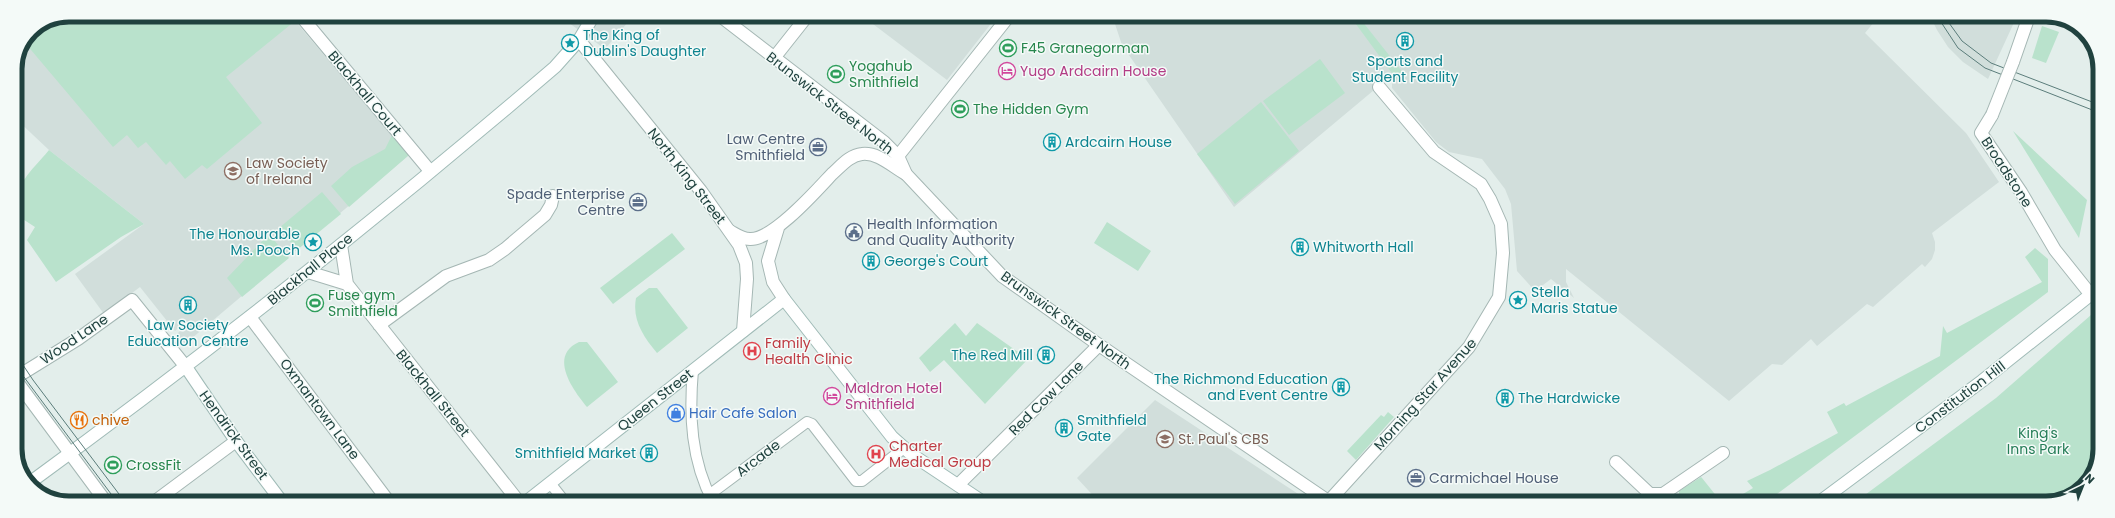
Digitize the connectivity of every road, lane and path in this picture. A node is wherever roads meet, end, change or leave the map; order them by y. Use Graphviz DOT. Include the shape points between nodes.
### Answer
graph roads {
  1 [pos="306,22"];
  2 [pos="590,22"];
  3 [pos="728,22"];
  4 [pos="802,22"];
  5 [pos="1004,22"];
  6 [pos="2027,22"];
  7 [pos="579,40"];
  8 [pos="774,58"];
  9 [pos="1379,87"];
  10 [pos="898,156"];
  11 [pos="430,170"];
  12 [pos="906,174"];
  13 [pos="553,196"];
  14 [pos="778,228"];
  15 [pos="730,231"];
  16 [pos="341,245"];
  17 [pos="308,272"];
  18 [pos="347,284"];
  19 [pos="2093,289"];
  20 [pos="2093,293"];
  21 [pos="784,299"];
  22 [pos="132,300"];
  23 [pos="250,317"];
  24 [pos="379,325"];
  25 [pos="743,331"];
  26 [pos="1099,345"];
  27 [pos="186,367"];
  28 [pos="693,370"];
  29 [pos="22,375"];
  30 [pos="22,388"];
  31 [pos="236,441"];
  32 [pos="904,448"];
  33 [pos="70,453"];
  34 [pos="1723,453"];
  35 [pos="1616,462"];
  36 [pos="34,480"];
  37 [pos="550,483"];
  38 [pos="958,485"];
  39 [pos="970,494"];
  40 [pos="102,496"];
  41 [pos="162,496"];
  42 [pos="277,496"];
  43 [pos="384,496"];
  44 [pos="515,496"];
  45 [pos="534,496"];
  46 [pos="560,496"];
  47 [pos="710,496"];
  48 [pos="715,496"];
  49 [pos="967,496"];
  50 [pos="973,496"];
  51 [pos="1321,496"];
  52 [pos="1335,496"];
  53 [pos="1658,496"];
  54 [pos="1668,496"];
  55 [pos="1827,496"];
  1 -- 11 [label="street, Blackhall Court"];
  2 -- 7 [label="street, Blackhall Place"];
  3 -- 8 [label="street, Brunswick Street North"];
  4 -- 8 [label="street"];
  5 -- 10 [label="street"];
  6 -- 19 [label="street, Broadstone, bridge" via="1992,115 1981,132 2021,192 2055,250"];
  7 -- 11 [label="street, Blackhall Place" via="555,67"];
  7 -- 15 [label="street, North King Street" via="701,191"];
  8 -- 10 [label="street, Brunswick Street North" via="865,126"];
  9 -- 52 [label="street, Morning Star Avenue" via="1434,152 1481,184 1490,199 1501,224 1503,253 1499,298 1469,347"];
  10 -- 12 [label="street, Brunswick Street North"];
  11 -- 16 [label="street, Blackhall Place"];
  12 -- 14 [label="street" via="875,155 853,156"];
  12 -- 26 [label="street, Brunswick Street North" via="1002,276"];
  13 -- 24 [label="street" via="545,215 505,249 489,260 446,276"];
  14 -- 15 [label="street" via="752,240 741,238"];
  14 -- 21 [label="street" via="768,261 773,282"];
  15 -- 25 [label="street, North King Street" via="746,263"];
  16 -- 17 [label="street, Blackhall Place"];
  16 -- 18 [label="street, Blackhall Street"];
  17 -- 18 [label="street"];
  17 -- 23 [label="street, Blackhall Place"];
  18 -- 24 [label="street, Blackhall Street"];
  20 -- 55 [label="street, Constitution Hill" via="1970,390"];
  21 -- 25 [label="street, Queen Street"];
  21 -- 32 [label="street" via="892,437"];
  22 -- 27 [label="street, Hendrick Street"];
  22 -- 29 [label="street, Wood Lane"];
  23 -- 27 [label="street, Blackhall Place"];
  23 -- 43 [label="street, Oxmantown Lane"];
  24 -- 44 [label="street, Blackhall Street"];
  25 -- 28 [label="street, Queen Street"];
  26 -- 38 [label="street, Red Cow Lane"];
  26 -- 51 [label="street, Brunswick Street North"];
  27 -- 31 [label="street, Hendrick Street"];
  27 -- 33 [label="street, Blackhall Place"];
  28 -- 37 [label="street, Queen Street"];
  28 -- 47 [label="street" via="690,406 692,434 704,484"];
  30 -- 33 [label="street"];
  31 -- 41 [label="street"];
  31 -- 42 [label="street, Hendrick Street"];
  32 -- 38 [label="street"];
  32 -- 48 [label="street, Arcade" via="862,481 856,481 812,424 807,422"];
  33 -- 36 [label="street, Blackhall Place"];
  33 -- 40 [label="street"];
  34 -- 54 [label="street"];
  35 -- 53 [label="street" via="1650,494"];
  37 -- 45 [label="street, Queen Street"];
  37 -- 46 [label="street"];
  38 -- 39 [label="street"];
  39 -- 49 [label="street"];
  39 -- 50 [label="street"];
}
